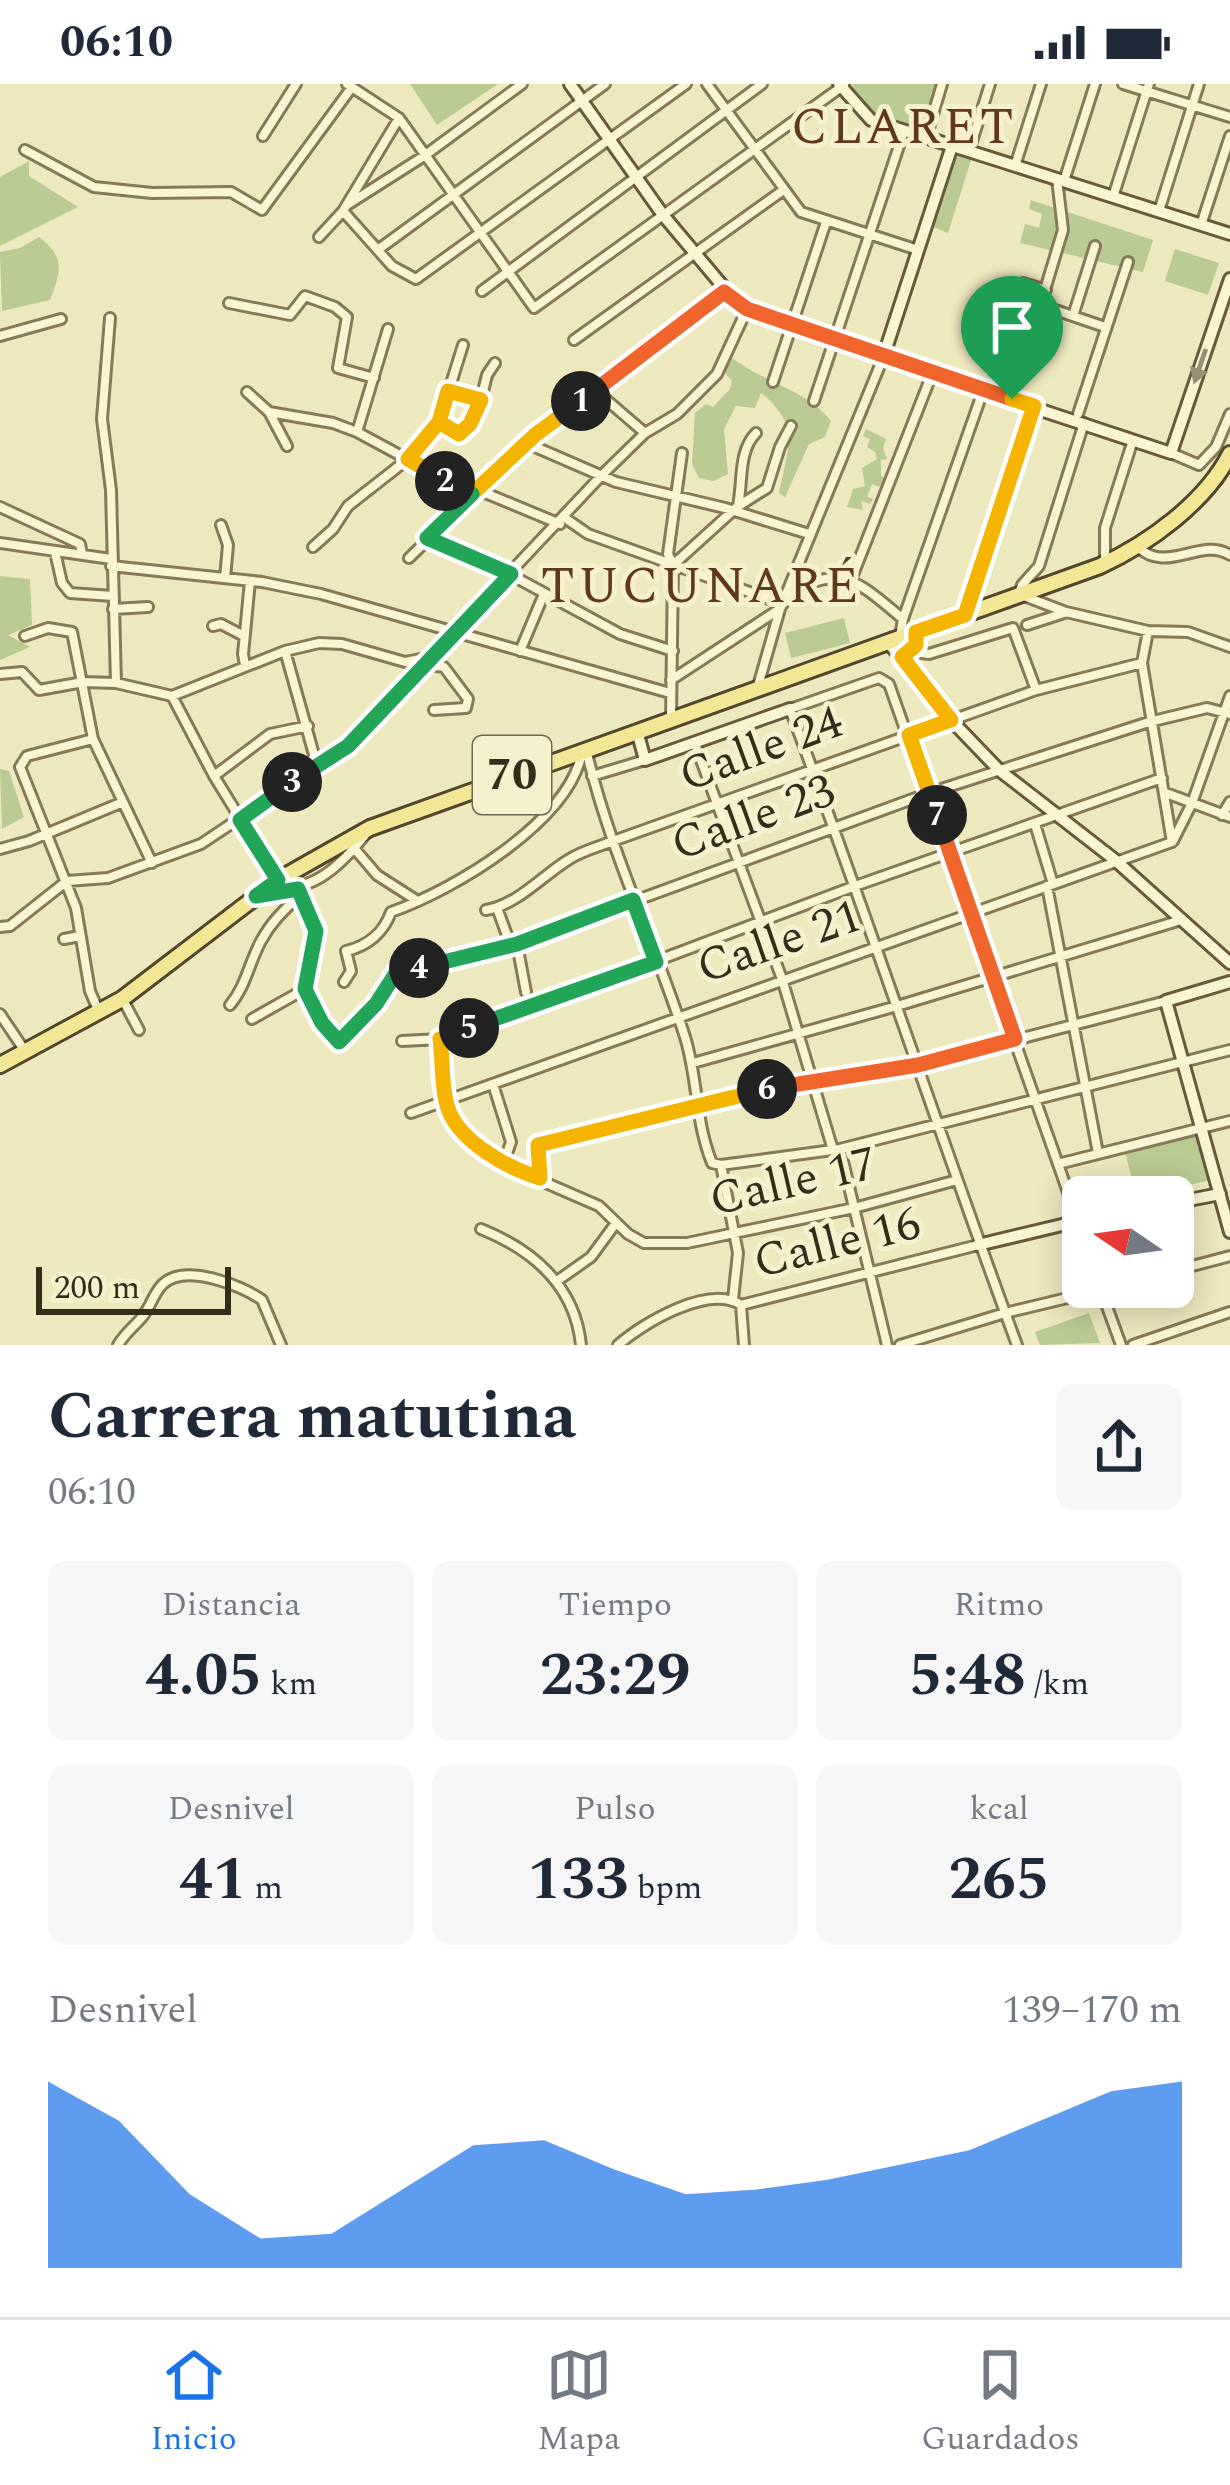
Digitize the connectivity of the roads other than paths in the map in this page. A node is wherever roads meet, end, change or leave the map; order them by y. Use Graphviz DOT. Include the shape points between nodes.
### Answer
graph roads {
  1 [pos="296,84"];
  2 [pos="522,84"];
  3 [pos="569,84"];
  4 [pos="605,84"];
  5 [pos="686,84"];
  6 [pos="706,84"];
  7 [pos="762,84"];
  8 [pos="942,84"];
  9 [pos="990,84"];
  10 [pos="1041,84"];
  11 [pos="1095,84"];
  12 [pos="1123,84"];
  13 [pos="1199,84"];
  14 [pos="842,85"];
  15 [pos="349,86"];
  16 [pos="1148,88"];
  17 [pos="581,100"];
  18 [pos="1192,106"];
  19 [pos="726,111"];
  20 [pos="1230,117"];
  21 [pos="399,118"];
  22 [pos="904,130"];
  23 [pos="263,136"];
  24 [pos="1230,136"];
  25 [pos="608,138"];
  26 [pos="926,138"];
  27 [pos="952,146"];
  28 [pos="25,150"];
  29 [pos="753,151"];
  30 [pos="969,151"];
  31 [pos="424,156"];
  32 [pos="1016,166"];
  33 [pos="635,178"];
  34 [pos="1060,180"];
  35 [pos="782,190"];
  36 [pos="453,196"];
  37 [pos="1113,197"];
  38 [pos="345,208"];
  39 [pos="1159,212"];
  40 [pos="663,215"];
  41 [pos="826,222"];
  42 [pos="1201,225"];
  43 [pos="478,234"];
  44 [pos="1230,234"];
  45 [pos="870,235"];
  46 [pos="319,237"];
  47 [pos="1095,246"];
  48 [pos="379,249"];
  49 [pos="918,250"];
  50 [pos="694,255"];
  51 [pos="1128,262"];
  52 [pos="508,272"];
  53 [pos="1230,279"];
  54 [pos="1023,283"];
  55 [pos="1046,290"];
  56 [pos="482,291"];
  57 [pos="727,294"];
  58 [pos="1014,296"];
  59 [pos="229,303"];
  60 [pos="1042,307"];
  61 [pos="747,309"];
  62 [pos="1073,316"];
  63 [pos="110,318"];
  64 [pos="61,320"];
  65 [pos="792,325"];
  66 [pos="1105,327"];
  67 [pos="388,329"];
  68 [pos="0,336"];
  69 [pos="574,340"];
  70 [pos="835,340"];
  71 [pos="463,345"];
  72 [pos="883,358"];
  73 [pos="494,363"];
  74 [pos="932,374"];
  75 [pos="374,378"];
  76 [pos="773,382"];
  77 [pos="595,390"];
  78 [pos="448,391"];
  79 [pos="983,391"];
  80 [pos="247,392"];
  81 [pos="1012,399"];
  82 [pos="481,400"];
  83 [pos="814,401"];
  84 [pos="1034,406"];
  85 [pos="269,412"];
  86 [pos="1230,414"];
  87 [pos="1081,418"];
  88 [pos="439,422"];
  89 [pos="791,426"];
  90 [pos="357,432"];
  91 [pos="645,433"];
  92 [pos="756,433"];
  93 [pos="1133,440"];
  94 [pos="526,443"];
  95 [pos="287,446"];
  96 [pos="1223,450"];
  97 [pos="682,453"];
  98 [pos="1171,453"];
  99 [pos="408,459"];
  100 [pos="601,476"];
  101 [pos="475,492"];
  102 [pos="677,496"];
  103 [pos="0,507"];
  104 [pos="735,509"];
  105 [pos="562,521"];
  106 [pos="221,524"];
  107 [pos="809,534"];
  108 [pos="427,538"];
  109 [pos="0,543"];
  110 [pos="1138,546"];
  111 [pos="313,547"];
  112 [pos="55,551"];
  113 [pos="82,554"];
  114 [pos="1230,555"];
  115 [pos="409,557"];
  116 [pos="111,562"];
  117 [pos="1105,563"];
  118 [pos="673,565"];
  119 [pos="796,570"];
  120 [pos="511,574"];
  121 [pos="225,578"];
  122 [pos="817,578"];
  123 [pos="250,580"];
  124 [pos="851,580"];
  125 [pos="544,594"];
  126 [pos="113,596"];
  127 [pos="1020,596"];
  128 [pos="784,603"];
  129 [pos="148,608"];
  130 [pos="113,609"];
  131 [pos="376,610"];
  132 [pos="1066,612"];
  133 [pos="965,615"];
  134 [pos="903,619"];
  135 [pos="213,626"];
  136 [pos="371,626"];
  137 [pos="1027,626"];
  138 [pos="1148,631"];
  139 [pos="453,634"];
  140 [pos="26,636"];
  141 [pos="244,636"];
  142 [pos="905,639"];
  143 [pos="1230,647"];
  144 [pos="284,651"];
  145 [pos="520,651"];
  146 [pos="673,651"];
  147 [pos="438,653"];
  148 [pos="902,657"];
  149 [pos="1142,663"];
  150 [pos="245,664"];
  151 [pos="428,665"];
  152 [pos="444,668"];
  153 [pos="0,674"];
  154 [pos="671,680"];
  155 [pos="83,682"];
  156 [pos="116,683"];
  157 [pos="757,688"];
  158 [pos="1036,690"];
  159 [pos="670,693"];
  160 [pos="172,696"];
  161 [pos="1230,696"];
  162 [pos="790,709"];
  163 [pos="434,710"];
  164 [pos="1226,712"];
  165 [pos="671,718"];
  166 [pos="951,720"];
  167 [pos="1149,722"];
  168 [pos="308,726"];
  169 [pos="637,731"];
  170 [pos="909,735"];
  171 [pos="92,739"];
  172 [pos="695,744"];
  173 [pos="584,749"];
  174 [pos="645,760"];
  175 [pos="318,769"];
  176 [pos="813,770"];
  177 [pos="999,770"];
  178 [pos="214,776"];
  179 [pos="592,776"];
  180 [pos="1162,778"];
  181 [pos="928,793"];
  182 [pos="1165,793"];
  183 [pos="123,802"];
  184 [pos="1230,802"];
  185 [pos="716,803"];
  186 [pos="1192,803"];
  187 [pos="1226,816"];
  188 [pos="1054,817"];
  189 [pos="240,820"];
  190 [pos="1035,824"];
  191 [pos="834,827"];
  192 [pos="370,828"];
  193 [pos="45,835"];
  194 [pos="613,841"];
  195 [pos="1172,842"];
  196 [pos="354,848"];
  197 [pos="0,849"];
  198 [pos="951,851"];
  199 [pos="1115,860"];
  200 [pos="740,862"];
  201 [pos="152,863"];
  202 [pos="278,880"];
  203 [pos="67,881"];
  204 [pos="1050,885"];
  205 [pos="855,886"];
  206 [pos="299,892"];
  207 [pos="256,896"];
  208 [pos="633,900"];
  209 [pos="418,901"];
  210 [pos="971,914"];
  211 [pos="1182,919"];
  212 [pos="762,921"];
  213 [pos="0,928"];
  214 [pos="80,936"];
  215 [pos="64,939"];
  216 [pos="514,945"];
  217 [pos="876,946"];
  218 [pos="1063,956"];
  219 [pos="656,962"];
  220 [pos="1230,963"];
  221 [pos="993,977"];
  222 [pos="782,979"];
  223 [pos="344,982"];
  224 [pos="1230,982"];
  225 [pos="305,989"];
  226 [pos="526,992"];
  227 [pos="122,999"];
  228 [pos="1166,1001"];
  229 [pos="230,1005"];
  230 [pos="898,1006"];
  231 [pos="99,1012"];
  232 [pos="0,1014"];
  233 [pos="678,1016"];
  234 [pos="252,1019"];
  235 [pos="1075,1022"];
  236 [pos="139,1030"];
  237 [pos="799,1033"];
  238 [pos="440,1039"];
  239 [pos="1015,1039"];
  240 [pos="402,1041"];
  241 [pos="1230,1050"];
  242 [pos="26,1052"];
  243 [pos="1183,1060"];
  244 [pos="693,1063"];
  245 [pos="0,1065"];
  246 [pos="918,1065"];
  247 [pos="810,1079"];
  248 [pos="493,1084"];
  249 [pos="1085,1086"];
  250 [pos="445,1100"];
  251 [pos="1035,1100"];
  252 [pos="695,1105"];
  253 [pos="411,1113"];
  254 [pos="1230,1121"];
  255 [pos="937,1125"];
  256 [pos="1201,1128"];
  257 [pos="836,1150"];
  258 [pos="1098,1153"];
  259 [pos="505,1162"];
  260 [pos="1058,1164"];
  261 [pos="721,1166"];
  262 [pos="1063,1176"];
  263 [pos="540,1178"];
  264 [pos="957,1180"];
  265 [pos="1225,1193"];
  266 [pos="1194,1199"];
  267 [pos="854,1208"];
  268 [pos="616,1223"];
  269 [pos="1062,1225"];
  270 [pos="481,1229"];
  271 [pos="732,1231"];
  272 [pos="1230,1232"];
  273 [pos="978,1245"];
  274 [pos="1230,1256"];
  275 [pos="1194,1265"];
  276 [pos="867,1272"];
  277 [pos="557,1281"];
  278 [pos="1062,1298"];
  279 [pos="737,1302"];
  280 [pos="1108,1308"];
  281 [pos="1230,1312"];
  282 [pos="1005,1313"];
  283 [pos="118,1345"];
  284 [pos="280,1345"];
  285 [pos="581,1345"];
  286 [pos="619,1345"];
  287 [pos="744,1345"];
  288 [pos="887,1345"];
  289 [pos="900,1345"];
  290 [pos="1017,1345"];
  291 [pos="1121,1345"];
  292 [pos="1133,1345"];
  1 -- 23 [label="street"];
  2 -- 31 [label="street"];
  3 -- 17 [label="street"];
  4 -- 17 [label="street"];
  5 -- 25 [label="street"];
  6 -- 19 [label="street"];
  7 -- 19 [label="street"];
  8 -- 26 [label="street"];
  9 -- 30 [label="street"];
  10 -- 32 [label="street"];
  11 -- 34 [label="street"];
  12 -- 16 [label="street"];
  13 -- 18 [label="street"];
  14 -- 22 [label="street" via="871,120"];
  14 -- 29 [label="street"];
  15 -- 21 [label="street"];
  15 -- 28 [label="street" via="262,210 230,192 94,187"];
  16 -- 18 [label="street"];
  16 -- 37 [label="street"];
  17 -- 25 [label="street"];
  17 -- 36 [label="street"];
  18 -- 20 [label="street"];
  18 -- 39 [label="street"];
  19 -- 29 [label="street"];
  19 -- 33 [label="street"];
  21 -- 31 [label="street"];
  21 -- 38 [label="street"];
  22 -- 26 [label="street"];
  22 -- 45 [label="street"];
  24 -- 42 [label="street"];
  25 -- 33 [label="street"];
  25 -- 43 [label="street"];
  26 -- 27 [label="street"];
  27 -- 30 [label="street"];
  27 -- 49 [label="street"];
  29 -- 35 [label="street"];
  29 -- 40 [label="street"];
  30 -- 32 [label="street"];
  31 -- 36 [label="street"];
  31 -- 38 [label="street"];
  32 -- 34 [label="street"];
  33 -- 40 [label="street"];
  33 -- 52 [label="street"];
  34 -- 37 [label="street"];
  34 -- 55 [label="street" via="1063,230"];
  35 -- 41 [label="street" via="801,212"];
  35 -- 50 [label="street"];
  36 -- 43 [label="street"];
  36 -- 48 [label="street"];
  37 -- 39 [label="street"];
  38 -- 46 [label="street"];
  38 -- 48 [label="street"];
  39 -- 42 [label="street"];
  40 -- 50 [label="street"];
  40 -- 52 [label="street" via="534,308"];
  41 -- 45 [label="street"];
  41 -- 65 [label="street"];
  42 -- 44 [label="street"];
  43 -- 48 [label="street" via="416,279"];
  43 -- 52 [label="street"];
  45 -- 49 [label="street"];
  45 -- 70 [label="street"];
  47 -- 62 [label="street"];
  49 -- 72 [label="street"];
  50 -- 57 [label="street"];
  50 -- 69 [label="street"];
  51 -- 66 [label="street"];
  52 -- 56 [label="street"];
  53 -- 98 [label="street, one-way"];
  54 -- 55 [label="street"];
  55 -- 60 [label="street"];
  57 -- 61 [label="street"];
  57 -- 77 [label="street"];
  58 -- 60 [label="street"];
  59 -- 75 [label="street" via="288,316 305,296 334,307 347,317 338,368"];
  60 -- 62 [label="street"];
  60 -- 81 [label="street"];
  61 -- 65 [label="street"];
  61 -- 91 [label="street" via="717,374"];
  62 -- 66 [label="street"];
  63 -- 116 [label="street" via="101,418"];
  64 -- 68 [label="street"];
  65 -- 70 [label="street"];
  65 -- 76 [label="street"];
  66 -- 87 [label="street"];
  67 -- 75 [label="street"];
  70 -- 72 [label="street"];
  70 -- 83 [label="street"];
  71 -- 78 [label="street"];
  72 -- 74 [label="street"];
  72 -- 107 [label="street"];
  73 -- 82 [label="street"];
  74 -- 79 [label="street"];
  74 -- 124 [label="street"];
  75 -- 90 [label="street"];
  77 -- 91 [label="street"];
  77 -- 94 [label="street"];
  78 -- 82 [label="street"];
  78 -- 88 [label="street"];
  79 -- 81 [label="street"];
  79 -- 134 [label="street"];
  80 -- 85 [label="street"];
  81 -- 84 [label="street"];
  82 -- 88 [label="street" via="462,433"];
  84 -- 87 [label="street"];
  84 -- 133 [label="street"];
  85 -- 90 [label="street"];
  85 -- 95 [label="street"];
  86 -- 96 [label="street"];
  87 -- 93 [label="street"];
  87 -- 127 [label="street" via="1039,566"];
  88 -- 99 [label="street"];
  89 -- 104 [label="street" via="767,488"];
  90 -- 99 [label="street"];
  91 -- 100 [label="street"];
  92 -- 104 [label="street" via="744,453"];
  93 -- 98 [label="street"];
  93 -- 117 [label="street" via="1106,528"];
  94 -- 100 [label="street"];
  94 -- 101 [label="street"];
  96 -- 98 [label="street" via="1199,465"];
  96 -- 110 [label="main road, 70" via="1208,487"];
  97 -- 102 [label="street"];
  99 -- 101 [label="street"];
  99 -- 111 [label="street" via="348,506"];
  100 -- 102 [label="street"];
  100 -- 105 [label="street"];
  101 -- 105 [label="street"];
  101 -- 108 [label="street"];
  102 -- 104 [label="street"];
  102 -- 118 [label="street"];
  103 -- 113 [label="street" via="80,544"];
  104 -- 107 [label="street"];
  104 -- 118 [label="street"];
  105 -- 118 [label="street"];
  105 -- 120 [label="street"];
  106 -- 121 [label="street"];
  107 -- 119 [label="street"];
  108 -- 115 [label="street"];
  108 -- 120 [label="street"];
  109 -- 112 [label="street"];
  110 -- 114 [label="street" via="1160,558 1216,548"];
  110 -- 117 [label="main road, 70"];
  112 -- 113 [label="street"];
  112 -- 126 [label="street" via="64,589"];
  113 -- 116 [label="street"];
  116 -- 121 [label="street"];
  116 -- 126 [label="street"];
  117 -- 127 [label="main road, 70"];
  118 -- 128 [label="street"];
  118 -- 146 [label="street"];
  119 -- 122 [label="street"];
  119 -- 128 [label="street"];
  120 -- 125 [label="street"];
  120 -- 139 [label="street"];
  121 -- 123 [label="street"];
  122 -- 124 [label="street"];
  122 -- 128 [label="street"];
  123 -- 131 [label="street"];
  123 -- 141 [label="street"];
  124 -- 134 [label="street"];
  125 -- 145 [label="street"];
  125 -- 146 [label="street"];
  126 -- 130 [label="street"];
  127 -- 132 [label="street"];
  127 -- 133 [label="main road, 70"];
  128 -- 154 [label="street"];
  128 -- 157 [label="street"];
  129 -- 130 [label="street"];
  130 -- 156 [label="street"];
  131 -- 136 [label="street"];
  131 -- 139 [label="street"];
  132 -- 137 [label="street"];
  132 -- 138 [label="street"];
  133 -- 142 [label="main road, 70"];
  134 -- 142 [label="street"];
  135 -- 141 [label="street"];
  138 -- 143 [label="street" via="1188,632"];
  138 -- 149 [label="street"];
  139 -- 145 [label="street"];
  139 -- 147 [label="street"];
  140 -- 155 [label="street" via="48,628 73,632"];
  141 -- 150 [label="street"];
  142 -- 148 [label="street"];
  142 -- 148 [label="street"];
  142 -- 157 [label="main road, 70"];
  142 -- 158 [label="street" via="929,654 1013,628"];
  144 -- 147 [label="street" via="342,644 405,662"];
  144 -- 150 [label="street"];
  144 -- 168 [label="street"];
  145 -- 159 [label="street"];
  146 -- 154 [label="street"];
  147 -- 151 [label="street"];
  147 -- 152 [label="street"];
  148 -- 166 [label="street"];
  149 -- 158 [label="street, Calle 24"];
  149 -- 167 [label="street"];
  150 -- 160 [label="street"];
  151 -- 152 [label="street"];
  151 -- 175 [label="street"];
  152 -- 163 [label="street" via="468,704"];
  153 -- 155 [label="street" via="22,671 39,690"];
  154 -- 159 [label="street"];
  155 -- 156 [label="street"];
  155 -- 171 [label="street"];
  156 -- 160 [label="street"];
  157 -- 165 [label="main road, 70"];
  158 -- 166 [label="street, Calle 24"];
  159 -- 165 [label="street"];
  160 -- 178 [label="street"];
  161 -- 164 [label="street"];
  162 -- 170 [label="street" via="884,678"];
  162 -- 172 [label="street"];
  162 -- 176 [label="street"];
  164 -- 167 [label="street, Calle 23" via="1189,710"];
  164 -- 186 [label="street"];
  165 -- 169 [label="main road, 70"];
  166 -- 170 [label="street, Calle 24"];
  166 -- 177 [label="street"];
  167 -- 177 [label="street, Calle 23"];
  167 -- 180 [label="street"];
  168 -- 175 [label="street"];
  168 -- 178 [label="street" via="269,734"];
  169 -- 173 [label="main road, 70"];
  169 -- 174 [label="street"];
  170 -- 176 [label="street, Calle 24"];
  170 -- 181 [label="street"];
  171 -- 183 [label="street"];
  171 -- 193 [label="street" via="22,760"];
  172 -- 174 [label="street"];
  172 -- 185 [label="street"];
  173 -- 179 [label="street"];
  173 -- 192 [label="main road, 70"];
  173 -- 209 [label="street" via="556,808 456,884"];
  174 -- 179 [label="street"];
  175 -- 189 [label="street"];
  176 -- 185 [label="street, Calle 24"];
  176 -- 191 [label="street"];
  177 -- 181 [label="street, Calle 23"];
  177 -- 188 [label="street"];
  178 -- 189 [label="street"];
  179 -- 194 [label="street"];
  180 -- 182 [label="street"];
  180 -- 188 [label="street"];
  181 -- 191 [label="street, Calle 23"];
  181 -- 198 [label="street"];
  182 -- 186 [label="street"];
  182 -- 195 [label="street"];
  183 -- 193 [label="street"];
  183 -- 201 [label="street"];
  184 -- 187 [label="street"];
  185 -- 194 [label="street, Calle 24"];
  185 -- 200 [label="street"];
  186 -- 187 [label="street"];
  186 -- 195 [label="street"];
  188 -- 190 [label="street"];
  188 -- 199 [label="street"];
  189 -- 201 [label="street"];
  189 -- 202 [label="street"];
  190 -- 198 [label="street"];
  190 -- 204 [label="street"];
  191 -- 200 [label="street, Calle 23"];
  191 -- 205 [label="street"];
  192 -- 196 [label="street"];
  192 -- 202 [label="main road, 70"];
  193 -- 197 [label="street"];
  193 -- 203 [label="street"];
  194 -- 208 [label="street"];
  194 -- 216 [label="street, Calle 24" via="572,857 492,909"];
  195 -- 199 [label="street, Calle 21"];
  196 -- 206 [label="street"];
  196 -- 209 [label="street" via="377,875"];
  198 -- 205 [label="street"];
  198 -- 210 [label="street"];
  199 -- 204 [label="street, Calle 21"];
  199 -- 211 [label="street"];
  200 -- 208 [label="street, Calle 23"];
  200 -- 212 [label="street"];
  201 -- 203 [label="street"];
  202 -- 207 [label="main road, 70"];
  203 -- 213 [label="street"];
  203 -- 214 [label="street"];
  204 -- 210 [label="street, Calle 21"];
  204 -- 218 [label="street"];
  205 -- 212 [label="street"];
  205 -- 217 [label="street"];
  206 -- 207 [label="street"];
  206 -- 225 [label="street" via="316,931"];
  206 -- 229 [label="street" via="260,942"];
  207 -- 227 [label="main road, 70"];
  208 -- 216 [label="street, Calle 23"];
  208 -- 219 [label="street"];
  209 -- 223 [label="street" via="391,912 385,928 346,951 351,970"];
  210 -- 217 [label="street, Calle 21"];
  210 -- 221 [label="street"];
  211 -- 218 [label="street"];
  211 -- 220 [label="street"];
  212 -- 219 [label="street"];
  212 -- 222 [label="street"];
  214 -- 215 [label="street"];
  214 -- 231 [label="street"];
  216 -- 225 [label="street, Calle 23" via="401,969 339,1042"];
  216 -- 226 [label="street"];
  217 -- 222 [label="street, Calle 21"];
  217 -- 230 [label="street"];
  218 -- 221 [label="street"];
  218 -- 235 [label="street"];
  219 -- 233 [label="street"];
  219 -- 238 [label="street"];
  221 -- 230 [label="street"];
  221 -- 239 [label="street"];
  222 -- 233 [label="street, Calle 21"];
  222 -- 237 [label="street"];
  224 -- 228 [label="street"];
  225 -- 234 [label="street"];
  227 -- 231 [label="main road, 70"];
  227 -- 236 [label="street"];
  228 -- 235 [label="street"];
  228 -- 243 [label="street"];
  230 -- 237 [label="street"];
  230 -- 246 [label="street"];
  231 -- 242 [label="main road, 70"];
  232 -- 242 [label="street"];
  233 -- 244 [label="street"];
  233 -- 248 [label="street, Calle 21"];
  235 -- 239 [label="street"];
  235 -- 249 [label="street"];
  237 -- 244 [label="street"];
  237 -- 247 [label="street"];
  238 -- 240 [label="street"];
  238 -- 250 [label="street"];
  239 -- 246 [label="street"];
  239 -- 251 [label="street"];
  241 -- 243 [label="street"];
  242 -- 245 [label="main road, 70"];
  243 -- 249 [label="street"];
  243 -- 256 [label="street"];
  244 -- 252 [label="street"];
  246 -- 247 [label="street"];
  246 -- 255 [label="street"];
  247 -- 252 [label="street"];
  247 -- 257 [label="street"];
  248 -- 250 [label="street, Calle 21"];
  248 -- 259 [label="street" via="511,1142"];
  249 -- 251 [label="street"];
  249 -- 258 [label="street"];
  250 -- 253 [label="street, Calle 21"];
  250 -- 259 [label="street" via="461,1131"];
  251 -- 255 [label="street"];
  251 -- 260 [label="street"];
  252 -- 261 [label="street" via="712,1162"];
  252 -- 263 [label="street" via="538,1145"];
  254 -- 256 [label="street"];
  255 -- 257 [label="street"];
  255 -- 264 [label="street"];
  256 -- 258 [label="street"];
  256 -- 265 [label="street"];
  257 -- 261 [label="street"];
  257 -- 267 [label="street"];
  258 -- 260 [label="street"];
  259 -- 263 [label="street"];
  260 -- 262 [label="street"];
  261 -- 271 [label="street"];
  263 -- 268 [label="street"];
  264 -- 267 [label="street, Calle 17"];
  264 -- 273 [label="street"];
  265 -- 266 [label="street"];
  265 -- 272 [label="street"];
  267 -- 271 [label="street, Calle 17"];
  267 -- 276 [label="street"];
  268 -- 271 [label="street, Calle 17" via="644,1243"];
  268 -- 277 [label="street" via="591,1257"];
  269 -- 273 [label="street, Calle 16"];
  270 -- 277 [label="street" via="519,1244"];
  271 -- 279 [label="street"];
  273 -- 276 [label="street, Calle 16"];
  273 -- 282 [label="street"];
  274 -- 275 [label="street"];
  276 -- 279 [label="street, Calle 16"];
  276 -- 288 [label="street"];
  277 -- 285 [label="street" via="579,1322"];
  278 -- 282 [label="street"];
  279 -- 286 [label="street, Calle 16" via="711,1300 644,1322"];
  279 -- 287 [label="street"];
  280 -- 291 [label="street"];
  281 -- 292 [label="street"];
  282 -- 289 [label="street"];
  282 -- 290 [label="street"];
  283 -- 284 [label="street" via="159,1287 189,1276 262,1300"];
}
